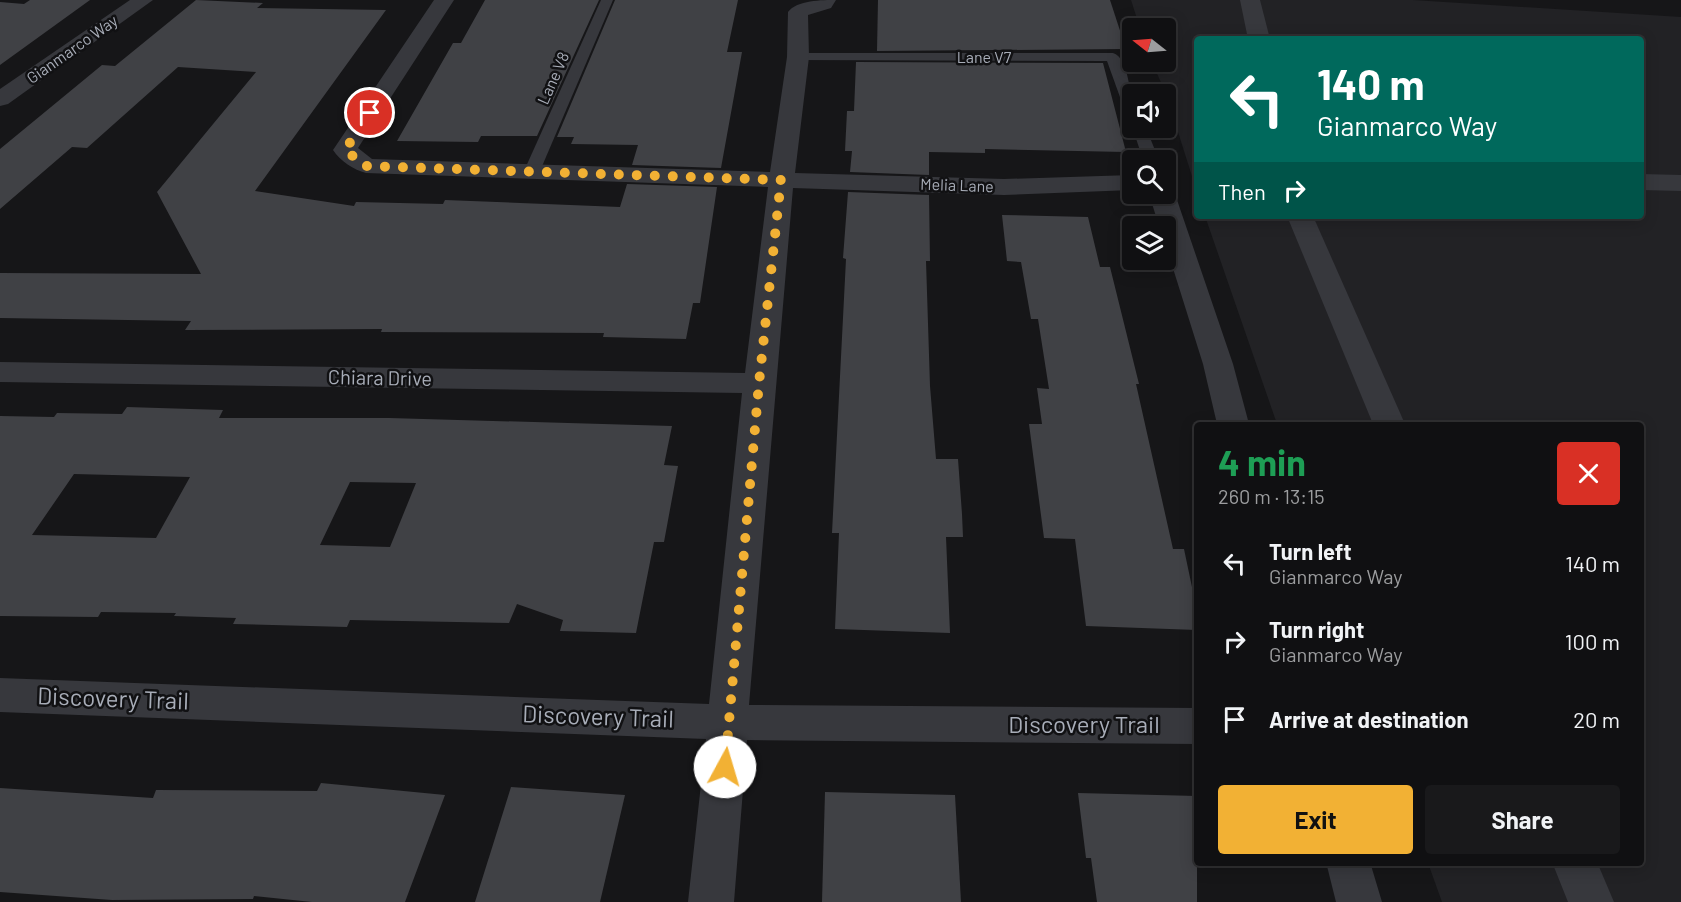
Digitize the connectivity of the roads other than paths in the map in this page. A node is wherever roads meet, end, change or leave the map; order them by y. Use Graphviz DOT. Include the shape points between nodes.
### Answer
graph roads {
  1 [pos="143,0"];
  2 [pos="444,0"];
  3 [pos="607,0"];
  4 [pos="826,0"];
  5 [pos="1250,0"];
  6 [pos="793,6"];
  7 [pos="1258,36"];
  8 [pos="798,57"];
  9 [pos="1122,84"];
  10 [pos="0,99"];
  11 [pos="532,171"];
  12 [pos="781,180"];
  13 [pos="1122,182"];
  14 [pos="1644,182"];
  15 [pos="1681,183"];
  16 [pos="1165,204"];
  17 [pos="1301,219"];
  18 [pos="0,372"];
  19 [pos="759,383"];
  20 [pos="1232,422"];
  21 [pos="1388,422"];
  22 [pos="0,695"];
  23 [pos="729,722"];
  24 [pos="1194,726"];
  25 [pos="1349,866"];
  26 [pos="1576,866"];
  27 [pos="711,902"];
  28 [pos="1359,902"];
  29 [pos="1591,902"];
  1 -- 10 [label="street, Gianmarco Way"];
  2 -- 11 [label="street" via="345,150 366,166"];
  3 -- 11 [label="lane, Lane V8"];
  4 -- 6 [label="street" via="824,4"];
  5 -- 7 [label="street"];
  6 -- 8 [label="street"];
  8 -- 9 [label="lane, Lane V7" via="1113,57"];
  8 -- 12 [label="street"];
  11 -- 12 [label="street"];
  12 -- 13 [label="street, Melia Lane" via="1004,187"];
  12 -- 19 [label="street"];
  14 -- 15 [label="street"];
  16 -- 20 [label="street" via="1218,364"];
  17 -- 21 [label="street"];
  18 -- 19 [label="street, Chiara Drive"];
  19 -- 23 [label="street"];
  22 -- 23 [label="street, Discovery Trail"];
  23 -- 24 [label="street, Discovery Trail"];
  23 -- 27 [label="street"];
  25 -- 28 [label="street"];
  26 -- 29 [label="street"];
}
